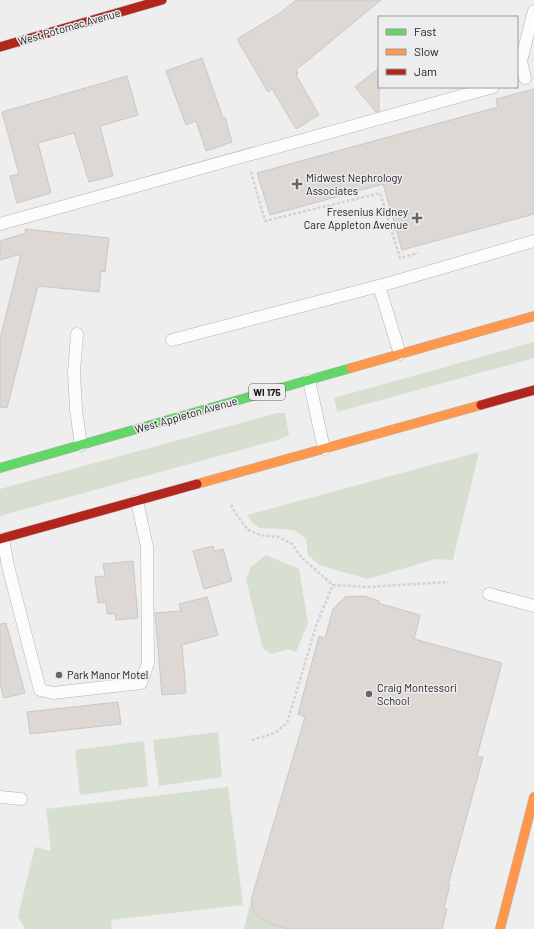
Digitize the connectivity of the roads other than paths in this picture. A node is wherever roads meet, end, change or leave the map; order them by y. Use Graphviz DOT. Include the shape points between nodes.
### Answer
graph roads {
  1 [pos="162,0"];
  2 [pos="534,11"];
  3 [pos="0,47"];
  4 [pos="525,78"];
  5 [pos="489,88"];
  6 [pos="0,224"];
  7 [pos="534,241"];
  8 [pos="379,286"];
  9 [pos="534,316"];
  10 [pos="77,334"];
  11 [pos="172,340"];
  12 [pos="400,354"];
  13 [pos="309,380"];
  14 [pos="534,390"];
  15 [pos="81,445"];
  16 [pos="324,448"];
  17 [pos="0,468"];
  18 [pos="137,501"];
  19 [pos="1,539"];
  20 [pos="489,594"];
  21 [pos="534,606"];
  22 [pos="0,797"];
  23 [pos="534,797"];
  24 [pos="21,799"];
  25 [pos="500,929"];
  1 -- 3 [label="main road, West Potomac Avenue"];
  2 -- 4 [label="lane" via="521,61"];
  5 -- 6 [label="lane"];
  7 -- 8 [label="lane"];
  8 -- 11 [label="lane"];
  8 -- 12 [label="lane"];
  9 -- 12 [label="main road, West Appleton Avenue / WI 175"];
  10 -- 15 [label="lane" via="75,402"];
  12 -- 13 [label="main road, West Appleton Avenue / WI 175"];
  13 -- 15 [label="main road, West Appleton Avenue / WI 175"];
  13 -- 16 [label="lane"];
  14 -- 16 [label="main road"];
  15 -- 17 [label="main road, West Appleton Avenue / WI 175"];
  16 -- 18 [label="main road"];
  18 -- 19 [label="main road"];
  18 -- 19 [label="lane" via="147,547 148,663 141,683 53,693 40,690"];
  20 -- 21 [label="lane"];
  22 -- 24 [label="lane"];
  23 -- 25 [label="main road"];
}
